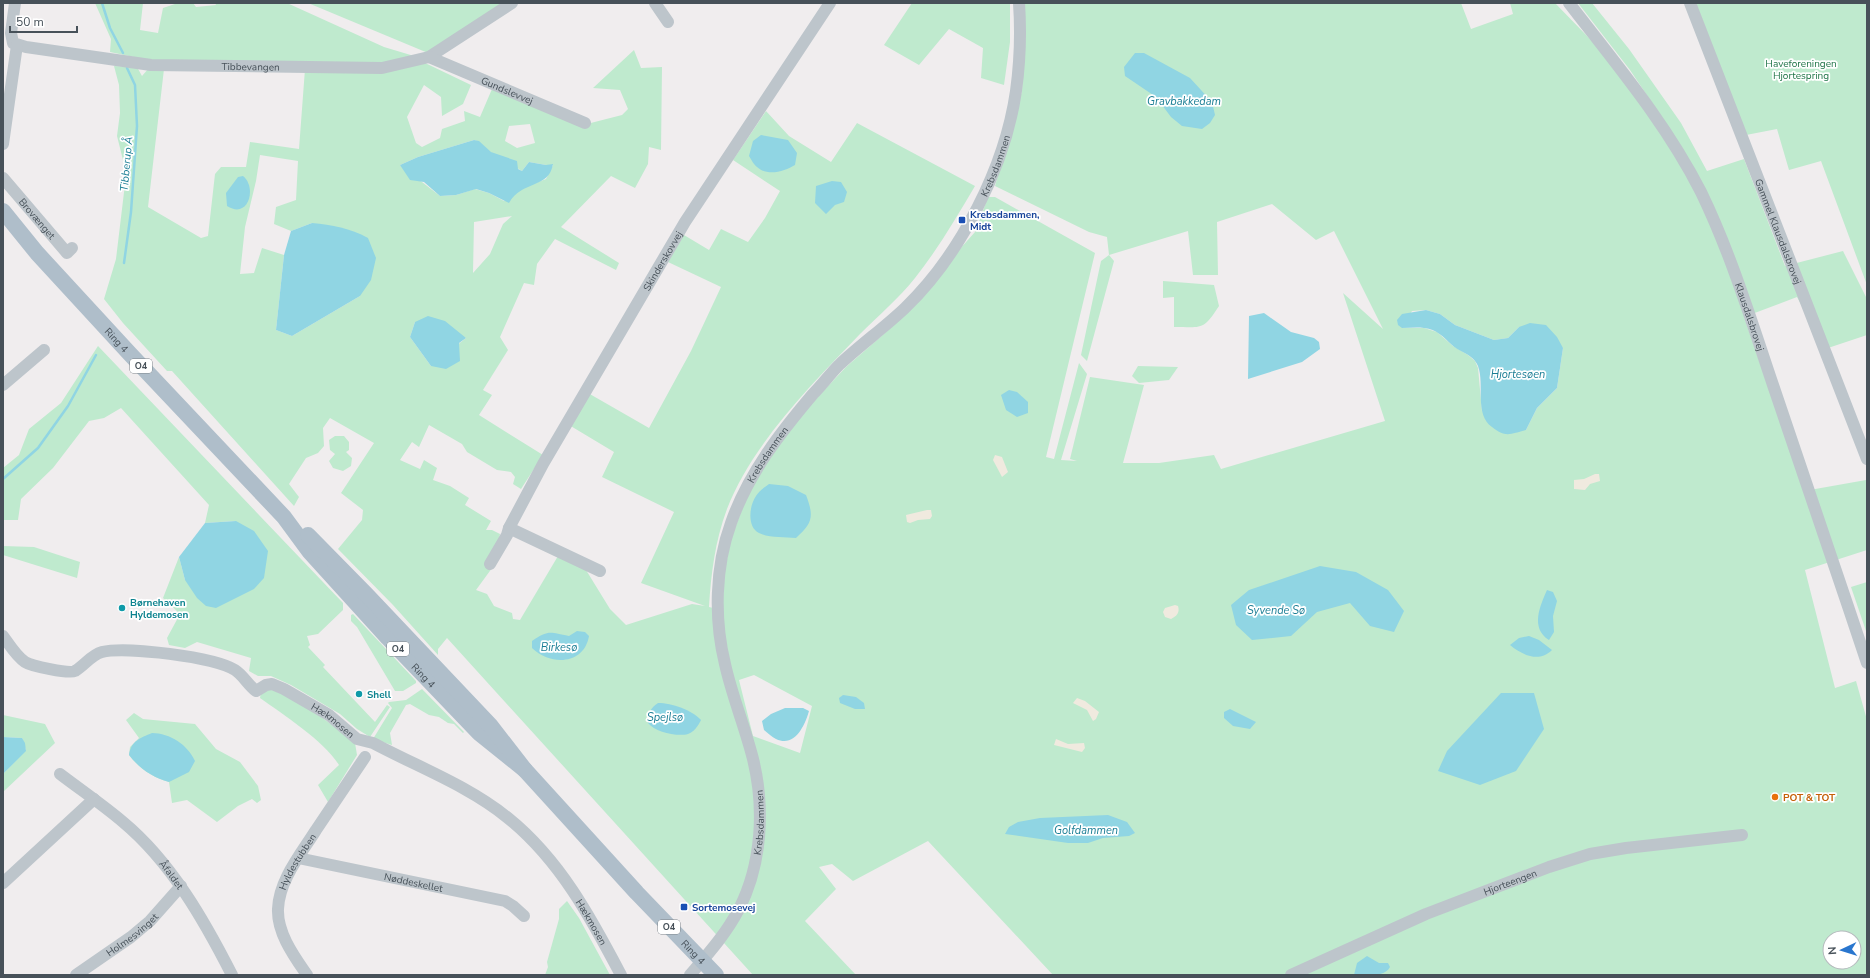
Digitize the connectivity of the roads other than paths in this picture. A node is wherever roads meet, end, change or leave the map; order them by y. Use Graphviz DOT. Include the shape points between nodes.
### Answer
graph roads {
  1 [pos="15,3"];
  2 [pos="512,3"];
  3 [pos="655,3"];
  4 [pos="830,3"];
  5 [pos="1019,3"];
  6 [pos="1569,3"];
  7 [pos="1690,3"];
  8 [pos="668,22"];
  9 [pos="11,44"];
  10 [pos="429,57"];
  11 [pos="585,123"];
  12 [pos="3,144"];
  13 [pos="3,178"];
  14 [pos="3,211"];
  15 [pos="72,248"];
  16 [pos="44,350"];
  17 [pos="3,385"];
  18 [pos="1866,455"];
  19 [pos="509,528"];
  20 [pos="490,564"];
  21 [pos="600,571"];
  22 [pos="3,636"];
  23 [pos="1867,663"];
  24 [pos="366,757"];
  25 [pos="60,774"];
  26 [pos="94,799"];
  27 [pos="1742,835"];
  28 [pos="298,858"];
  29 [pos="3,883"];
  30 [pos="181,886"];
  31 [pos="524,916"];
  32 [pos="702,961"];
  33 [pos="228,972"];
  34 [pos="76,975"];
  35 [pos="307,975"];
  36 [pos="621,975"];
  37 [pos="690,975"];
  38 [pos="716,975"];
  39 [pos="1291,975"];
  1 -- 9 [label="street"];
  2 -- 10 [label="street, Tibbevangen"];
  3 -- 8 [label="street"];
  4 -- 19 [label="street, Skinderskovvej" via="685,222 543,464"];
  5 -- 32 [label="street, Krebsdammen" via="1016,92 1007,132 996,163 967,226 943,265 906,307 838,366 794,417 766,454 743,492 730,526 721,562 718,625 724,663 754,760 760,822 757,854 739,908"];
  6 -- 23 [label="street, Klausdalsbrovej" via="1640,94 1668,135 1717,227"];
  7 -- 18 [label="street, Gammel Klausdalsbrovej"];
  9 -- 10 [label="street, Tibbevangen" via="151,65 382,68"];
  9 -- 12 [label="street"];
  10 -- 11 [label="street, Gundslevvej"];
  13 -- 15 [label="street, Brovænget" via="67,252"];
  14 -- 32 [label="main road, Ring 4 / O4" via="37,253 284,517 308,551 434,687 479,733 525,770"];
  16 -- 17 [label="street"];
  19 -- 20 [label="street, Skinderskovvej"];
  19 -- 21 [label="street"];
  22 -- 36 [label="street, Hækmosen" via="25,662 67,672 75,671 92,656 102,652 159,653 197,657 235,670 256,691 272,684 284,689 329,715 357,739 373,744 479,798 509,818 556,867 589,915"];
  24 -- 28 [label="street, Hyldestubben"];
  25 -- 26 [label="street, Åfaldet"];
  26 -- 29 [label="street"];
  26 -- 30 [label="street, Åfaldet" via="124,822"];
  27 -- 39 [label="street, Hjorteengen" via="1691,839 1590,854 1426,914"];
  28 -- 31 [label="street, Nøddeskellet" via="505,901"];
  28 -- 35 [label="street, Hyldestubben" via="284,885 278,910 291,951"];
  30 -- 33 [label="street, Åfaldet"];
  30 -- 34 [label="street, Holmesvinget" via="150,921"];
  32 -- 37 [label="street"];
  32 -- 38 [label="main road, Ring 4 / O4"];
}
